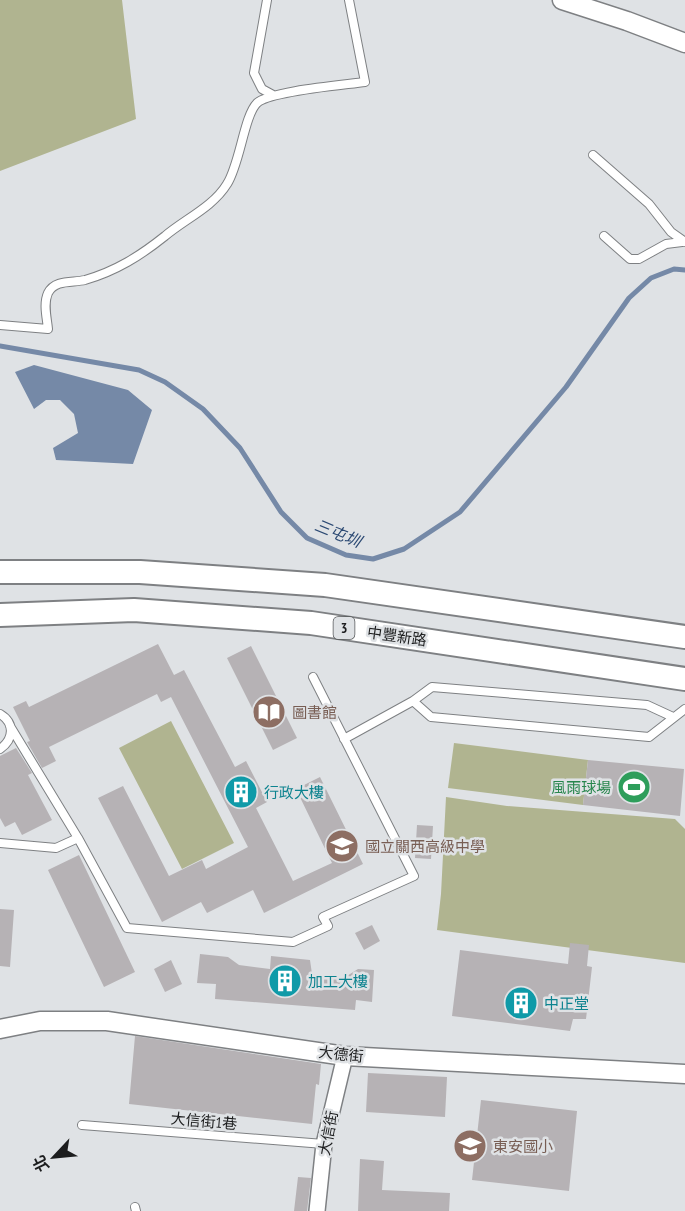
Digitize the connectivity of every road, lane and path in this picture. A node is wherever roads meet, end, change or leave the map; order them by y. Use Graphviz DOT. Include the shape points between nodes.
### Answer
graph roads {
  1 [pos="267,0"];
  2 [pos="350,0"];
  3 [pos="562,0"];
  4 [pos="685,44"];
  5 [pos="273,95"];
  6 [pos="592,155"];
  7 [pos="604,236"];
  8 [pos="684,242"];
  9 [pos="0,324"];
  10 [pos="0,572"];
  11 [pos="0,615"];
  12 [pos="685,636"];
  13 [pos="313,677"];
  14 [pos="685,678"];
  15 [pos="413,701"];
  16 [pos="685,709"];
  17 [pos="0,714"];
  18 [pos="673,717"];
  19 [pos="10,726"];
  20 [pos="344,739"];
  21 [pos="0,749"];
  22 [pos="78,838"];
  23 [pos="0,843"];
  24 [pos="1,1029"];
  25 [pos="345,1056"];
  26 [pos="685,1074"];
  27 [pos="82,1125"];
  28 [pos="324,1144"];
  29 [pos="317,1211"];
  1 -- 5 [label="lane" via="254,73 262,89"];
  2 -- 5 [label="lane" via="365,82"];
  3 -- 4 [label="street"];
  5 -- 9 [label="lane" via="257,103 237,163 215,199 131,261 82,281 57,284 48,292 48,329"];
  6 -- 8 [label="lane" via="649,204"];
  7 -- 8 [label="lane" via="630,259 639,259 666,244"];
  10 -- 12 [label="main road" via="140,572 325,585"];
  11 -- 14 [label="main road, 中豐新路 / 3" via="134,610 311,623"];
  13 -- 20 [label="lane"];
  15 -- 18 [label="lane" via="432,687 647,705"];
  15 -- 18 [label="lane" via="431,717 649,737"];
  15 -- 20 [label="lane"];
  16 -- 18 [label="lane"];
  17 -- 19 [label="lane"];
  19 -- 21 [label="lane" via="10,739"];
  19 -- 22 [label="lane"];
  20 -- 22 [label="lane" via="414,876 323,917 328,926 293,942 127,928"];
  22 -- 23 [label="lane" via="56,848"];
  24 -- 25 [label="street, 大德街" via="40,1021 107,1021"];
  25 -- 26 [label="street, 大德街"];
  25 -- 28 [label="street, 大信街"];
  27 -- 28 [label="lane, 大信街1巷"];
  28 -- 29 [label="street, 大信街"];
}
